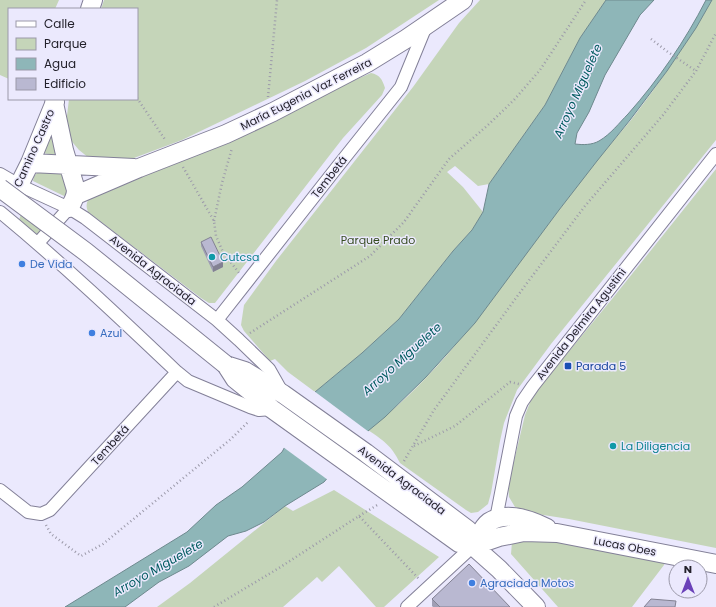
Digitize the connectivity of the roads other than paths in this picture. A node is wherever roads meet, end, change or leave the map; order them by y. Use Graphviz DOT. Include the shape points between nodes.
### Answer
graph roads {
  1 [pos="462,0"];
  2 [pos="426,26"];
  3 [pos="55,101"];
  4 [pos="716,154"];
  5 [pos="30,163"];
  6 [pos="69,165"];
  7 [pos="139,168"];
  8 [pos="0,174"];
  9 [pos="19,185"];
  10 [pos="0,188"];
  11 [pos="72,202"];
  12 [pos="0,213"];
  13 [pos="38,244"];
  14 [pos="217,320"];
  15 [pos="226,365"];
  16 [pos="177,372"];
  17 [pos="283,394"];
  18 [pos="265,410"];
  19 [pos="0,490"];
  20 [pos="496,518"];
  21 [pos="557,533"];
  22 [pos="473,546"];
  23 [pos="716,564"];
  24 [pos="407,607"];
  25 [pos="536,607"];
  1 -- 2 [label="street, María Eugenia Vaz Ferreira"];
  2 -- 7 [label="street, María Eugenia Vaz Ferreira" via="367,63 266,115"];
  2 -- 14 [label="street, Tembetá" via="401,87"];
  3 -- 5 [label="street, Camino Castro"];
  3 -- 6 [label="street, Camino Castro"];
  4 -- 20 [label="street, Avenida Delmira Agustini" via="522,402 516,416"];
  5 -- 6 [label="street, María Eugenia Vaz Ferreira"];
  5 -- 9 [label="street, Camino Castro"];
  6 -- 7 [label="street, María Eugenia Vaz Ferreira"];
  6 -- 11 [label="street" via="76,190"];
  7 -- 11 [label="street, María Eugenia Vaz Ferreira"];
  8 -- 9 [label="street, Avenida Agraciada"];
  9 -- 11 [label="street, Avenida Agraciada"];
  9 -- 12 [label="street, Camino Castro"];
  10 -- 15 [label="street, Avenida Agraciada, bridge" via="86,252"];
  11 -- 13 [label="street, María Eugenia Vaz Ferreira"];
  11 -- 14 [label="street, Avenida Agraciada" via="85,218"];
  12 -- 13 [label="street, Avenida Agraciada"];
  13 -- 16 [label="street, Avenida Agraciada"];
  14 -- 17 [label="street, Avenida Agraciada" via="269,370"];
  15 -- 17 [label="street, Avenida Agraciada" via="245,371"];
  15 -- 18 [label="street, Avenida Agraciada" via="235,380"];
  16 -- 18 [label="street, Avenida Agraciada" via="188,381"];
  16 -- 19 [label="street, Tembetá" via="50,510 41,514 28,512"];
  17 -- 22 [label="street, Avenida Agraciada" via="468,530"];
  18 -- 22 [label="street, Avenida Agraciada" via="459,542"];
  20 -- 21 [label="street, Lucas Obes" via="527,520"];
  20 -- 22 [label="street" via="483,528"];
  21 -- 22 [label="street, Lucas Obes" via="524,532"];
  21 -- 23 [label="street, Lucas Obes"];
  22 -- 24 [label="street"];
  22 -- 25 [label="street, Avenida Agraciada" via="500,569"];
}
